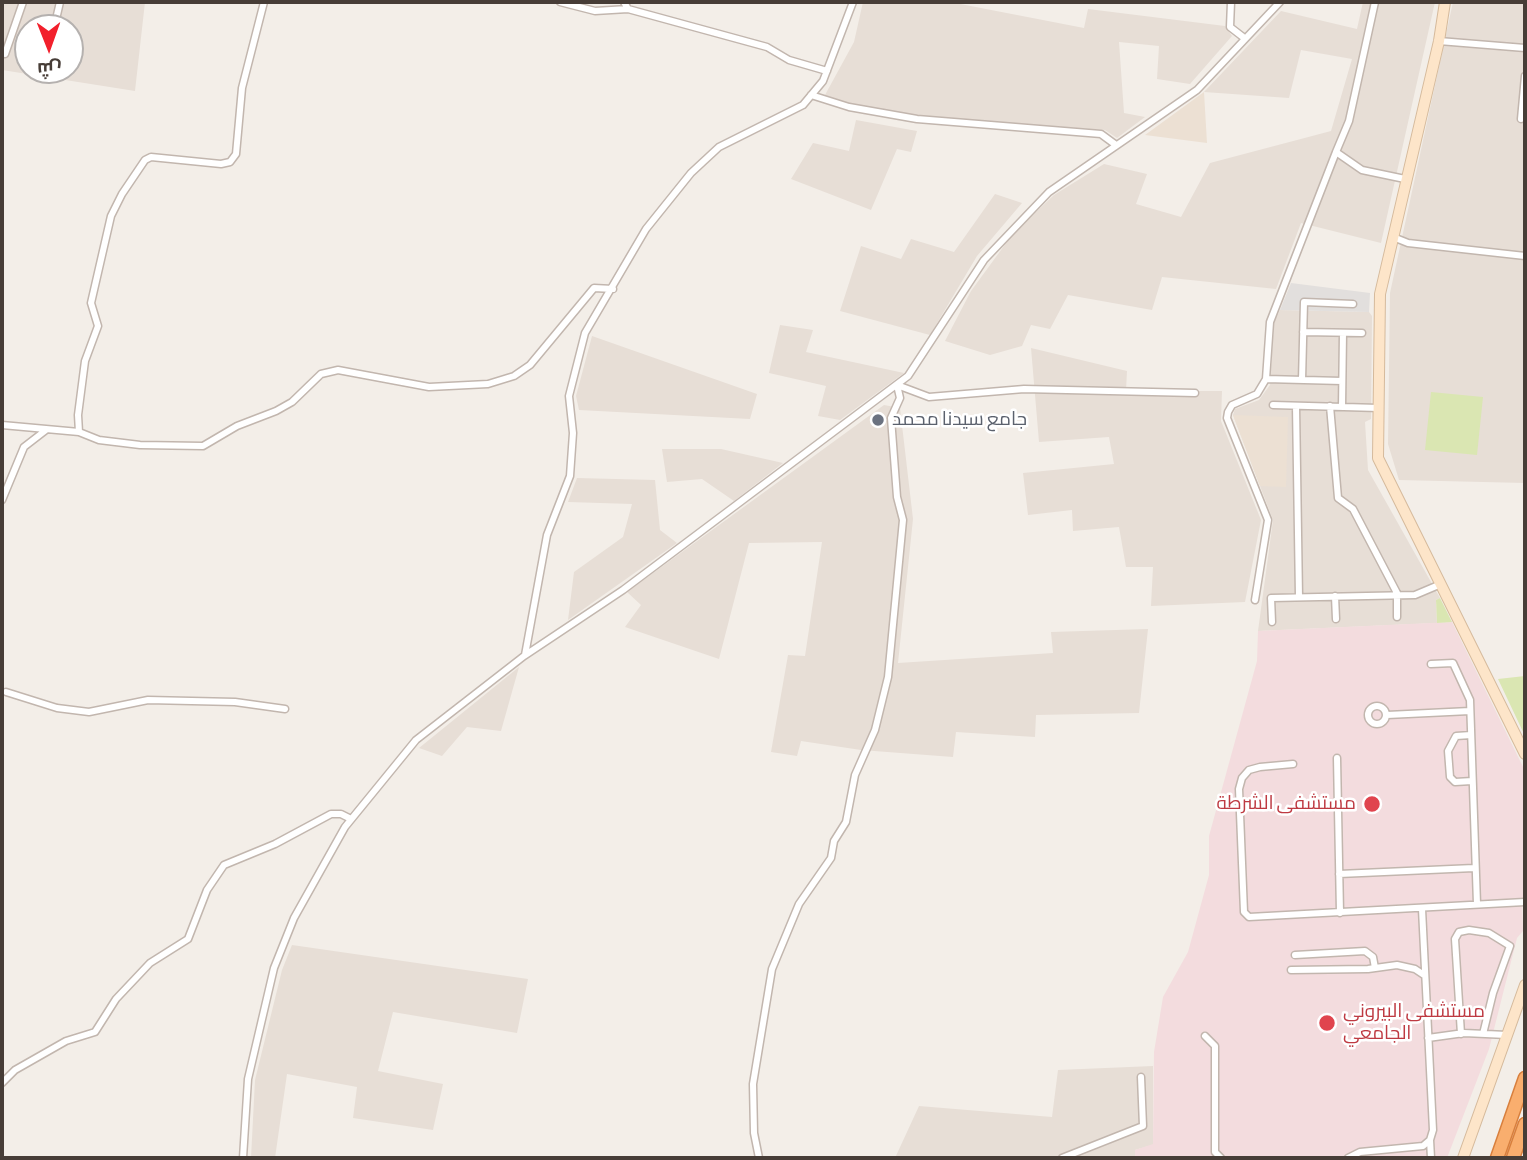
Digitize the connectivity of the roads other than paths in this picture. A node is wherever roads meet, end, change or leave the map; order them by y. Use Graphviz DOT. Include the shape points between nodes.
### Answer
graph roads {
  1 [pos="13,2"];
  2 [pos="264,2"];
  3 [pos="560,2"];
  4 [pos="624,2"];
  5 [pos="853,2"];
  6 [pos="1231,2"];
  7 [pos="1280,2"];
  8 [pos="1375,2"];
  9 [pos="1445,2"];
  10 [pos="23,3"];
  11 [pos="628,9"];
  12 [pos="1243,37"];
  13 [pos="1439,41"];
  14 [pos="1525,48"];
  15 [pos="5,54"];
  16 [pos="827,71"];
  17 [pos="1525,76"];
  18 [pos="811,95"];
  19 [pos="1521,119"];
  20 [pos="1116,145"];
  21 [pos="1336,152"];
  22 [pos="1405,179"];
  23 [pos="1391,236"];
  24 [pos="1525,256"];
  25 [pos="613,289"];
  26 [pos="1353,304"];
  27 [pos="1303,332"];
  28 [pos="1343,333"];
  29 [pos="1362,333"];
  30 [pos="1266,379"];
  31 [pos="1302,380"];
  32 [pos="1342,381"];
  33 [pos="897,384"];
  34 [pos="1195,393"];
  35 [pos="1273,405"];
  36 [pos="1296,405"];
  37 [pos="1330,406"];
  38 [pos="1342,407"];
  39 [pos="1379,408"];
  40 [pos="2,425"];
  41 [pos="46,430"];
  42 [pos="79,432"];
  43 [pos="2,500"];
  44 [pos="1441,584"];
  45 [pos="1397,593"];
  46 [pos="1335,596"];
  47 [pos="1299,597"];
  48 [pos="1255,600"];
  49 [pos="1397,617"];
  50 [pos="1336,619"];
  51 [pos="1272,622"];
  52 [pos="524,656"];
  53 [pos="1431,664"];
  54 [pos="6,692"];
  55 [pos="285,709"];
  56 [pos="1470,711"];
  57 [pos="1387,715"];
  58 [pos="1471,735"];
  59 [pos="1525,754"];
  60 [pos="1337,758"];
  61 [pos="1293,764"];
  62 [pos="1472,781"];
  63 [pos="351,818"];
  64 [pos="1474,868"];
  65 [pos="1339,874"];
  66 [pos="1525,902"];
  67 [pos="1477,904"];
  68 [pos="1422,909"];
  69 [pos="1340,913"];
  70 [pos="1295,955"];
  71 [pos="1375,968"];
  72 [pos="1292,970"];
  73 [pos="1424,975"];
  74 [pos="1525,985"];
  75 [pos="1461,1034"];
  76 [pos="1483,1034"];
  77 [pos="1507,1035"];
  78 [pos="1205,1036"];
  79 [pos="1428,1038"];
  80 [pos="1141,1077"];
  81 [pos="1525,1078"];
  82 [pos="2,1083"];
  83 [pos="1525,1124"];
  84 [pos="1430,1140"];
  85 [pos="243,1158"];
  86 [pos="759,1158"];
  87 [pos="1062,1158"];
  88 [pos="1221,1158"];
  89 [pos="1348,1158"];
  90 [pos="1431,1158"];
  91 [pos="1463,1158"];
  92 [pos="1497,1158"];
  93 [pos="1513,1158"];
  1 -- 10 [label="street"];
  2 -- 42 [label="street" via="242,88 236,154 221,164 151,157 111,216 92,295 97,326 85,361"];
  3 -- 11 [label="street" via="595,11"];
  4 -- 11 [label="street"];
  5 -- 16 [label="street"];
  6 -- 12 [label="street" via="1230,26"];
  7 -- 12 [label="street"];
  8 -- 21 [label="street" via="1349,121"];
  9 -- 13 [label="street"];
  10 -- 15 [label="street"];
  11 -- 16 [label="street" via="767,47 789,60"];
  12 -- 20 [label="street" via="1196,90"];
  13 -- 14 [label="street"];
  13 -- 22 [label="street"];
  16 -- 18 [label="street"];
  17 -- 19 [label="street"];
  18 -- 20 [label="street" via="917,119 1101,134"];
  18 -- 25 [label="street" via="803,105 719,147 691,173 646,229"];
  20 -- 33 [label="street" via="1049,192 984,260 908,376"];
  21 -- 22 [label="street" via="1362,170"];
  21 -- 30 [label="street" via="1270,321"];
  22 -- 23 [label="street"];
  23 -- 24 [label="street" via="1408,243"];
  23 -- 39 [label="street" via="1380,294"];
  25 -- 42 [label="street" via="594,288 530,365 488,384 429,387 338,370 321,374 292,402 203,446 99,440"];
  25 -- 52 [label="street" via="585,333 569,396 573,433 570,476 547,535"];
  26 -- 27 [label="street" via="1304,302"];
  27 -- 28 [label="street"];
  27 -- 31 [label="street"];
  28 -- 29 [label="street"];
  28 -- 32 [label="street"];
  30 -- 31 [label="street"];
  30 -- 48 [label="street" via="1257,394 1232,405 1227,418 1268,520"];
  31 -- 32 [label="street"];
  32 -- 38 [label="street"];
  33 -- 34 [label="street" via="929,397 1024,389"];
  33 -- 52 [label="street" via="623,590"];
  33 -- 86 [label="street" via="900,398 891,418 903,520 888,677 875,730 855,775 846,822 834,841 831,858 799,904 772,969 753,1084"];
  35 -- 36 [label="street"];
  36 -- 37 [label="street"];
  36 -- 47 [label="street"];
  37 -- 38 [label="street"];
  37 -- 45 [label="street" via="1338,498 1353,509"];
  38 -- 39 [label="street"];
  39 -- 44 [label="street" via="1378,458"];
  40 -- 41 [label="street"];
  41 -- 42 [label="street"];
  41 -- 43 [label="street" via="24,447"];
  44 -- 45 [label="street" via="1415,595"];
  44 -- 59 [label="street"];
  45 -- 46 [label="street"];
  45 -- 49 [label="street"];
  46 -- 47 [label="street"];
  46 -- 50 [label="street"];
  47 -- 51 [label="street" via="1271,598"];
  52 -- 63 [label="street" via="416,740"];
  53 -- 56 [label="street" via="1453,663 1470,700"];
  54 -- 55 [label="street" via="57,708 89,712 148,700 236,702"];
  56 -- 57 [label="street"];
  56 -- 58 [label="street"];
  58 -- 62 [label="street"];
  58 -- 62 [label="street" via="1456,736 1448,751 1450,777 1455,782"];
  60 -- 65 [label="street"];
  61 -- 69 [label="street" via="1249,770 1242,778 1244,912 1249,917"];
  62 -- 64 [label="street"];
  63 -- 82 [label="street" via="331,814 275,845 224,865 207,890 188,939 150,963 116,999 95,1032 66,1041 15,1070"];
  63 -- 85 [label="street" via="294,918 274,968 248,1079"];
  64 -- 65 [label="street"];
  64 -- 67 [label="street"];
  65 -- 69 [label="street"];
  66 -- 67 [label="street"];
  67 -- 68 [label="street"];
  68 -- 69 [label="street"];
  68 -- 73 [label="street"];
  70 -- 71 [label="street" via="1365,951 1373,957"];
  71 -- 72 [label="street"];
  71 -- 73 [label="street" via="1397,965"];
  73 -- 79 [label="street"];
  74 -- 77 [label="street"];
  75 -- 76 [label="street"];
  75 -- 76 [label="street" via="1455,939 1459,932 1469,930 1489,933 1510,946"];
  75 -- 79 [label="street"];
  76 -- 77 [label="street"];
  77 -- 91 [label="street"];
  78 -- 88 [label="street" via="1214,1046 1215,1152"];
  79 -- 84 [label="street"];
  80 -- 87 [label="street" via="1143,1126"];
  81 -- 92 [label="highway"];
  83 -- 93 [label="highway"];
  84 -- 89 [label="street" via="1423,1146 1360,1152"];
  84 -- 90 [label="street"];
}
